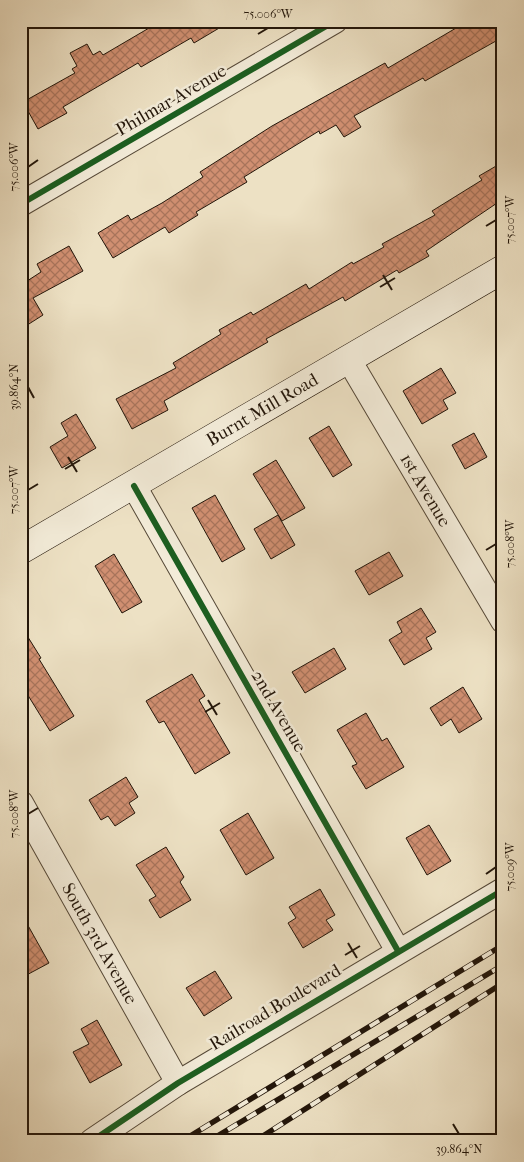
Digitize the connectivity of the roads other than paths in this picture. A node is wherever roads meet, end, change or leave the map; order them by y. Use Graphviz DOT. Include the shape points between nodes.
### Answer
graph roads {
  1 [pos="335,21"];
  2 [pos="21,204"];
  3 [pos="503,269"];
  4 [pos="349,360"];
  5 [pos="134,486"];
  6 [pos="21,550"];
  7 [pos="503,620"];
  8 [pos="21,803"];
  9 [pos="503,890"];
  10 [pos="398,951"];
  11 [pos="178,1083"];
  12 [pos="92,1141"];
  1 -- 2 [label="street, Philmar Avenue"];
  3 -- 4 [label="main road, Burnt Mill Road"];
  4 -- 5 [label="main road, Burnt Mill Road"];
  4 -- 7 [label="street, 1st Avenue"];
  5 -- 6 [label="main road, Burnt Mill Road"];
  5 -- 10 [label="street, 2nd Avenue"];
  8 -- 11 [label="street, South 3rd Avenue"];
  9 -- 10 [label="street, Railroad Boulevard"];
  10 -- 11 [label="street, Railroad Boulevard"];
  11 -- 12 [label="street, Railroad Boulevard"];
}
